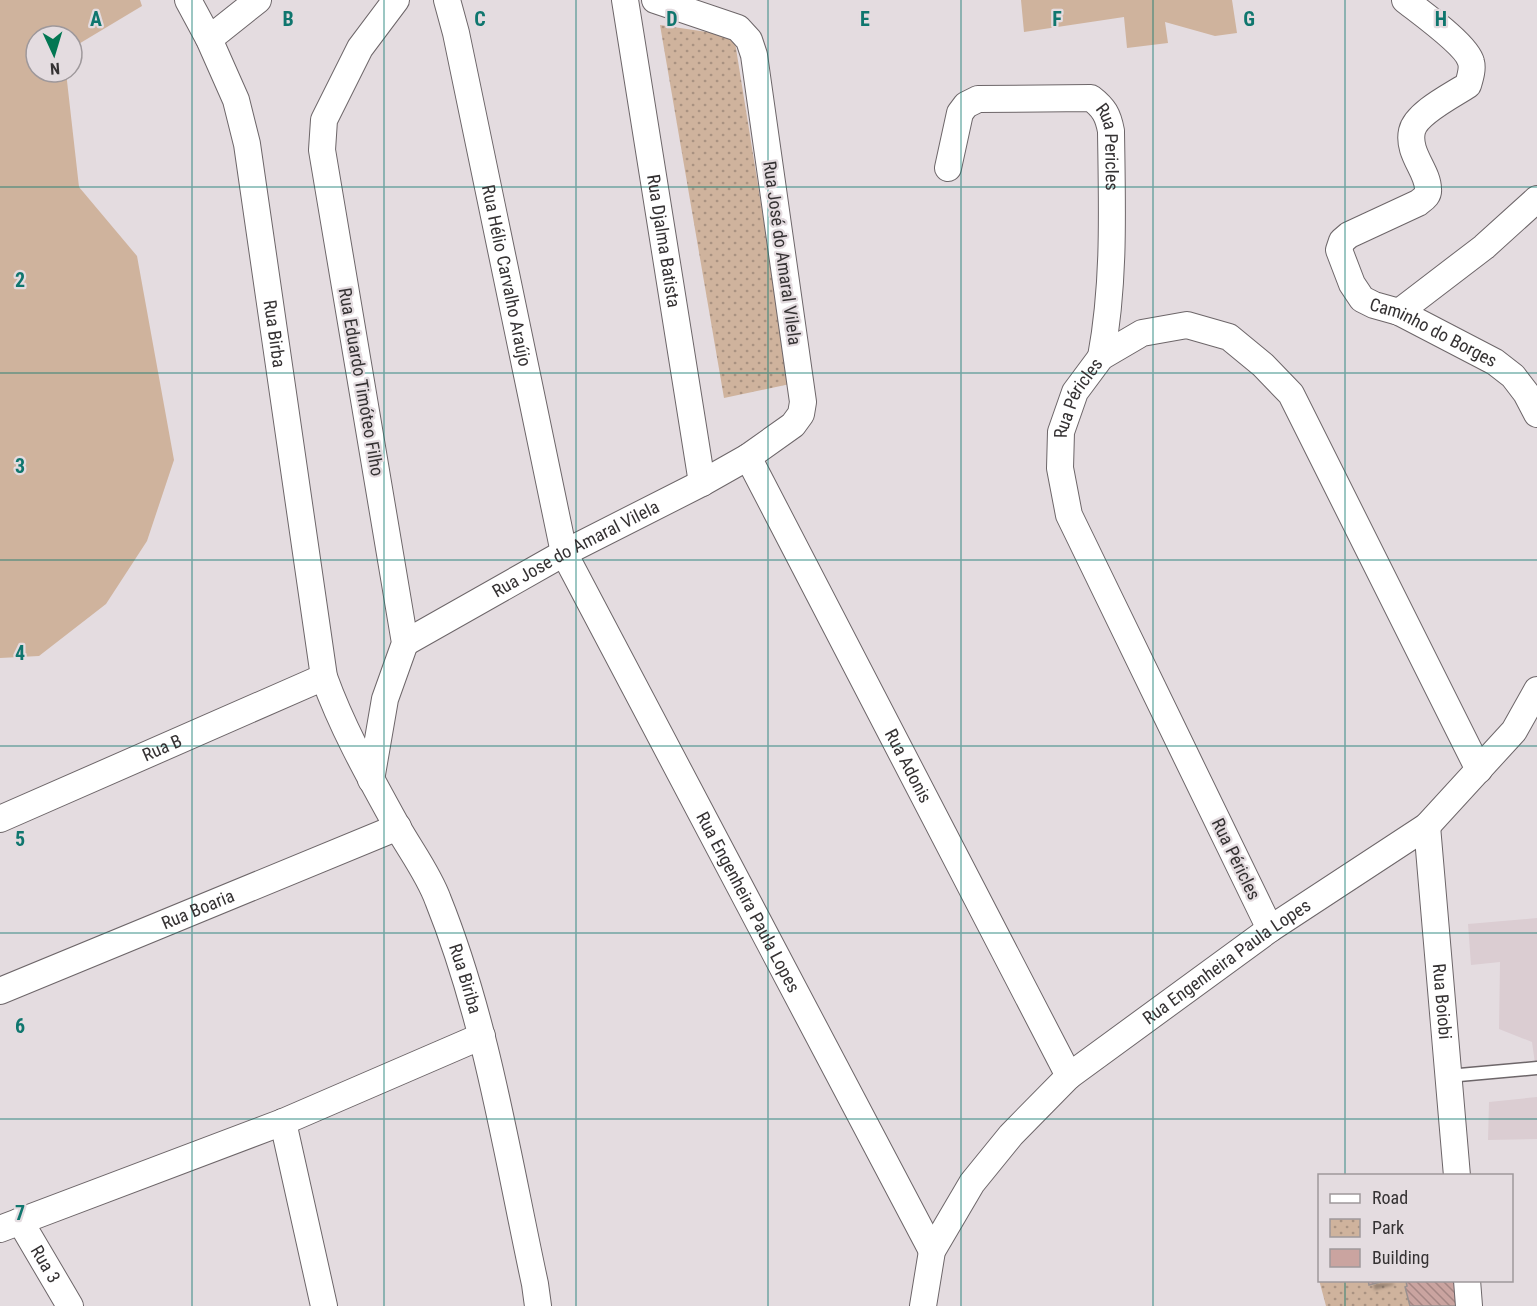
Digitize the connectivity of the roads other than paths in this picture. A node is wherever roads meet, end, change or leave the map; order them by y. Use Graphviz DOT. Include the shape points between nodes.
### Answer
graph roads {
  1 [pos="188,0"];
  2 [pos="258,0"];
  3 [pos="396,0"];
  4 [pos="447,0"];
  5 [pos="625,0"];
  6 [pos="655,0"];
  7 [pos="1405,0"];
  8 [pos="209,39"];
  9 [pos="948,168"];
  10 [pos="1537,199"];
  11 [pos="1399,312"];
  12 [pos="1101,357"];
  13 [pos="1537,414"];
  14 [pos="748,457"];
  15 [pos="702,483"];
  16 [pos="564,553"];
  17 [pos="405,643"];
  18 [pos="324,677"];
  19 [pos="1537,690"];
  20 [pos="1479,770"];
  21 [pos="371,780"];
  22 [pos="0,819"];
  23 [pos="1427,826"];
  24 [pos="398,827"];
  25 [pos="1270,929"];
  26 [pos="0,991"];
  27 [pos="482,1036"];
  28 [pos="1537,1068"];
  29 [pos="1069,1076"];
  30 [pos="1448,1076"];
  31 [pos="283,1122"];
  32 [pos="1457,1174"];
  33 [pos="10,1225"];
  34 [pos="932,1251"];
  35 [pos="1467,1282"];
  36 [pos="70,1306"];
  37 [pos="324,1306"];
  38 [pos="538,1306"];
  39 [pos="923,1306"];
  40 [pos="1469,1306"];
  1 -- 8 [label="street, Rua Birba"];
  2 -- 8 [label="street"];
  3 -- 17 [label="street, Rua Eduardo Timóteo Filho" via="360,48 324,120 322,150"];
  4 -- 16 [label="street, Rua Hélio Carvalho Araújo"];
  5 -- 15 [label="street, Rua Djalma Batista"];
  6 -- 14 [label="street, Rua José do Amaral Vilela" via="738,28 749,40 754,55 803,402 793,425"];
  7 -- 11 [label="street, Caminho do Borges" via="1465,49 1472,72 1468,85 1432,108 1412,130 1412,147 1429,188 1427,196 1349,235 1339,250 1362,298"];
  8 -- 18 [label="street, Rua Birba" via="236,100 247,144"];
  9 -- 12 [label="street, Rua Pericles" via="960,113 978,99 1091,98 1103,107 1111,130 1112,249"];
  10 -- 11 [label="street" via="1484,247"];
  11 -- 13 [label="street, Caminho do Borges" via="1495,362 1513,376"];
  12 -- 20 [label="street, Rua Péricles" via="1142,333 1187,325 1229,337 1291,394"];
  12 -- 25 [label="street, Rua Péricles" via="1075,392 1061,432 1060,468 1069,515"];
  14 -- 15 [label="street, Rua Jose do Amaral Vilela"];
  14 -- 29 [label="street, Rua Adonis"];
  15 -- 16 [label="street, Rua Jose do Amaral Vilela"];
  16 -- 17 [label="street, Rua Jose do Amaral Vilela"];
  16 -- 34 [label="street, Rua Engenheira Paula Lopes"];
  17 -- 21 [label="street, Rua Eduardo Timóteo Filho" via="385,699"];
  18 -- 21 [label="street, Rua Biriba" via="338,715"];
  18 -- 22 [label="street, Rua B"];
  19 -- 20 [label="street, Rua Engenheira Paula Lopes" via="1514,731"];
  20 -- 23 [label="street, Rua Engenheira Paula Lopes"];
  21 -- 24 [label="street, Rua Biriba"];
  23 -- 25 [label="street, Rua Engenheira Paula Lopes"];
  23 -- 30 [label="street, Rua Boiobi"];
  24 -- 26 [label="street, Rua Boaria"];
  24 -- 27 [label="street, Rua Biriba" via="437,896"];
  25 -- 29 [label="street, Rua Engenheira Paula Lopes"];
  27 -- 31 [label="street"];
  27 -- 38 [label="street, Rua Biriba"];
  28 -- 30 [label="lane"];
  29 -- 34 [label="street, Rua Engenheira Paula Lopes" via="1011,1135 972,1183"];
  30 -- 32 [label="street, Rua Boiobi"];
  31 -- 33 [label="street"];
  31 -- 37 [label="street"];
  33 -- 36 [label="street, Rua 3"];
  34 -- 39 [label="street, Rua Engenheira Paula Lopes"];
  35 -- 40 [label="street"];
}
